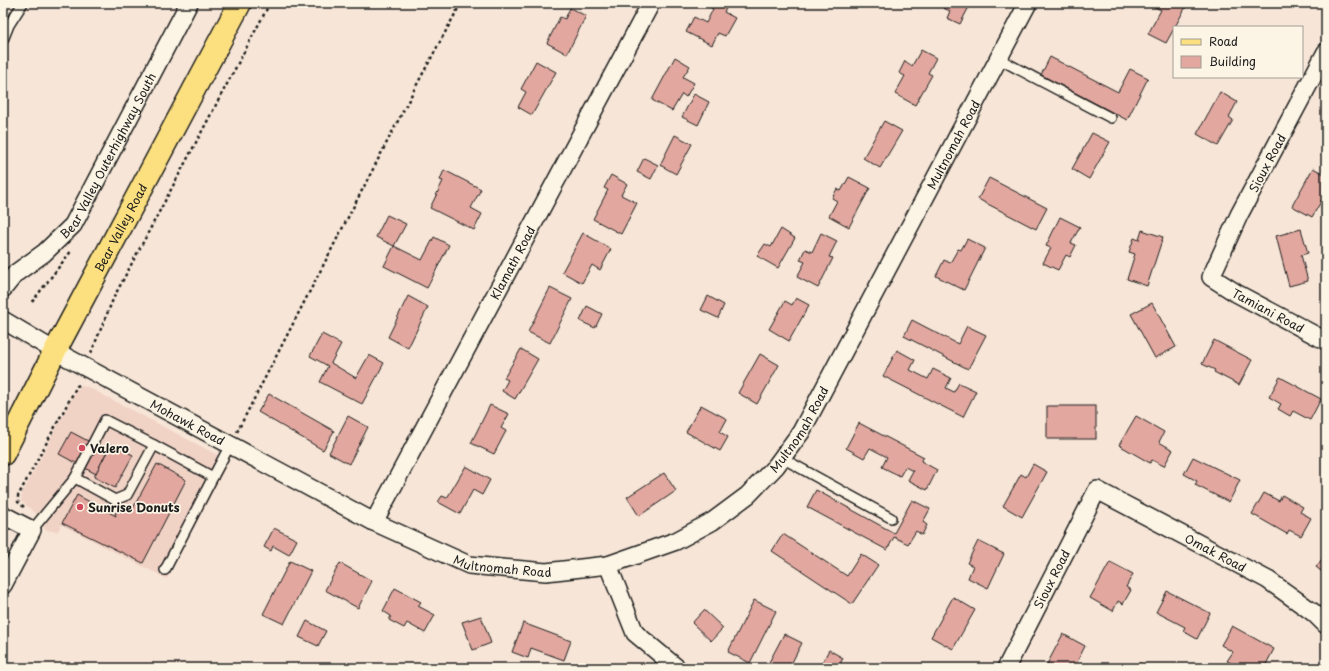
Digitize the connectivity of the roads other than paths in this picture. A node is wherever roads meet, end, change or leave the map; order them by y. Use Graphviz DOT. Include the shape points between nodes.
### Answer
graph roads {
  1 [pos="23,3"];
  2 [pos="190,3"];
  3 [pos="240,3"];
  4 [pos="651,3"];
  5 [pos="1028,3"];
  6 [pos="3,40"];
  7 [pos="1326,52"];
  8 [pos="999,59"];
  9 [pos="1111,118"];
  10 [pos="1211,277"];
  11 [pos="3,289"];
  12 [pos="3,320"];
  13 [pos="1326,341"];
  14 [pos="56,351"];
  15 [pos="230,445"];
  16 [pos="154,446"];
  17 [pos="3,454"];
  18 [pos="782,458"];
  19 [pos="213,476"];
  20 [pos="75,478"];
  21 [pos="1097,490"];
  22 [pos="3,514"];
  23 [pos="891,518"];
  24 [pos="374,522"];
  25 [pos="32,530"];
  26 [pos="608,565"];
  27 [pos="165,570"];
  28 [pos="3,585"];
  29 [pos="1326,625"];
  30 [pos="677,668"];
  31 [pos="1006,668"];
  1 -- 6 [label="lane"];
  2 -- 11 [label="street, Bear Valley Outerhighway South" via="73,225 44,254 16,273"];
  3 -- 14 [label="main road, Bear Valley Road"];
  4 -- 24 [label="street, Klamath Road"];
  5 -- 8 [label="street, Multnomah Road"];
  7 -- 10 [label="street, Sioux Road" via="1239,215"];
  8 -- 9 [label="lane"];
  8 -- 18 [label="street, Multnomah Road" via="801,432"];
  10 -- 13 [label="street, Tamiani Road"];
  12 -- 14 [label="street, Mohawk Road"];
  14 -- 15 [label="street, Mohawk Road"];
  14 -- 17 [label="main road, Bear Valley Road"];
  15 -- 19 [label="lane"];
  15 -- 24 [label="street, Mohawk Road"];
  16 -- 19 [label="lane"];
  16 -- 20 [label="lane" via="127,495 115,500"];
  16 -- 20 [label="lane" via="105,420"];
  18 -- 23 [label="lane"];
  18 -- 26 [label="street, Multnomah Road" via="748,495 713,521 676,540"];
  19 -- 27 [label="lane"];
  20 -- 25 [label="lane"];
  21 -- 29 [label="street, Omak Road" via="1268,580 1314,613"];
  21 -- 31 [label="street, Sioux Road"];
  22 -- 25 [label="street"];
  24 -- 26 [label="street, Multnomah Road" via="470,565 546,572"];
  25 -- 28 [label="street"];
  26 -- 30 [label="street" via="635,633"];
}
